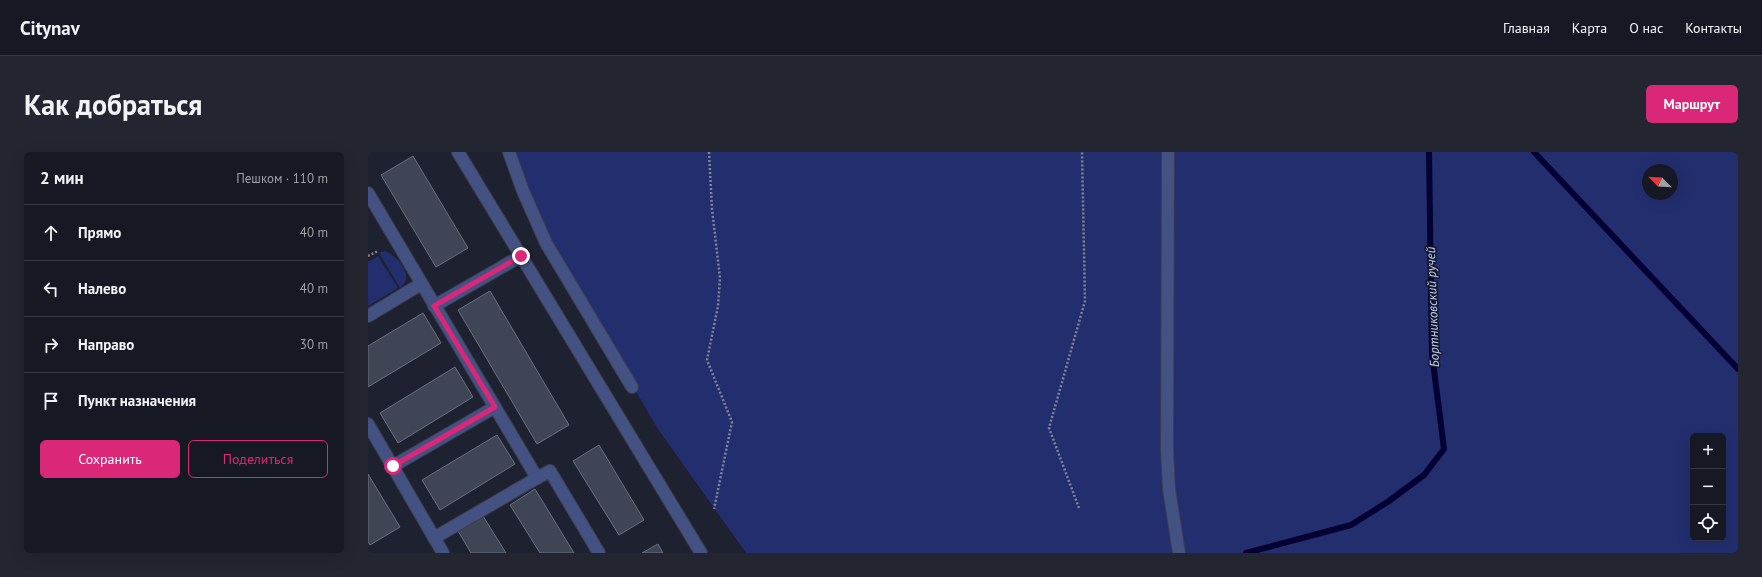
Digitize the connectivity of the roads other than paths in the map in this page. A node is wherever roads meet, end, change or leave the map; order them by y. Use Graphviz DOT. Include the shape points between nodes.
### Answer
graph roads {
  1 [pos="458,152"];
  2 [pos="509,152"];
  3 [pos="1168,152"];
  4 [pos="368,193"];
  5 [pos="521,256"];
  6 [pos="421,284"];
  7 [pos="434,306"];
  8 [pos="368,316"];
  9 [pos="632,387"];
  10 [pos="495,407"];
  11 [pos="368,424"];
  12 [pos="393,466"];
  13 [pos="537,478"];
  14 [pos="434,538"];
  15 [pos="443,553"];
  16 [pos="599,553"];
  17 [pos="701,553"];
  18 [pos="1179,553"];
  1 -- 5 [label="lane"];
  2 -- 9 [label="lane" via="546,243"];
  3 -- 18 [label="lane" via="1167,449 1169,489"];
  4 -- 6 [label="lane"];
  5 -- 7 [label="lane"];
  5 -- 17 [label="lane"];
  6 -- 7 [label="lane"];
  6 -- 8 [label="lane"];
  7 -- 10 [label="lane"];
  10 -- 12 [label="lane"];
  10 -- 13 [label="lane"];
  11 -- 12 [label="lane"];
  12 -- 14 [label="lane"];
  13 -- 14 [label="lane"];
  13 -- 16 [label="lane" via="550,471"];
  14 -- 15 [label="lane"];
}
